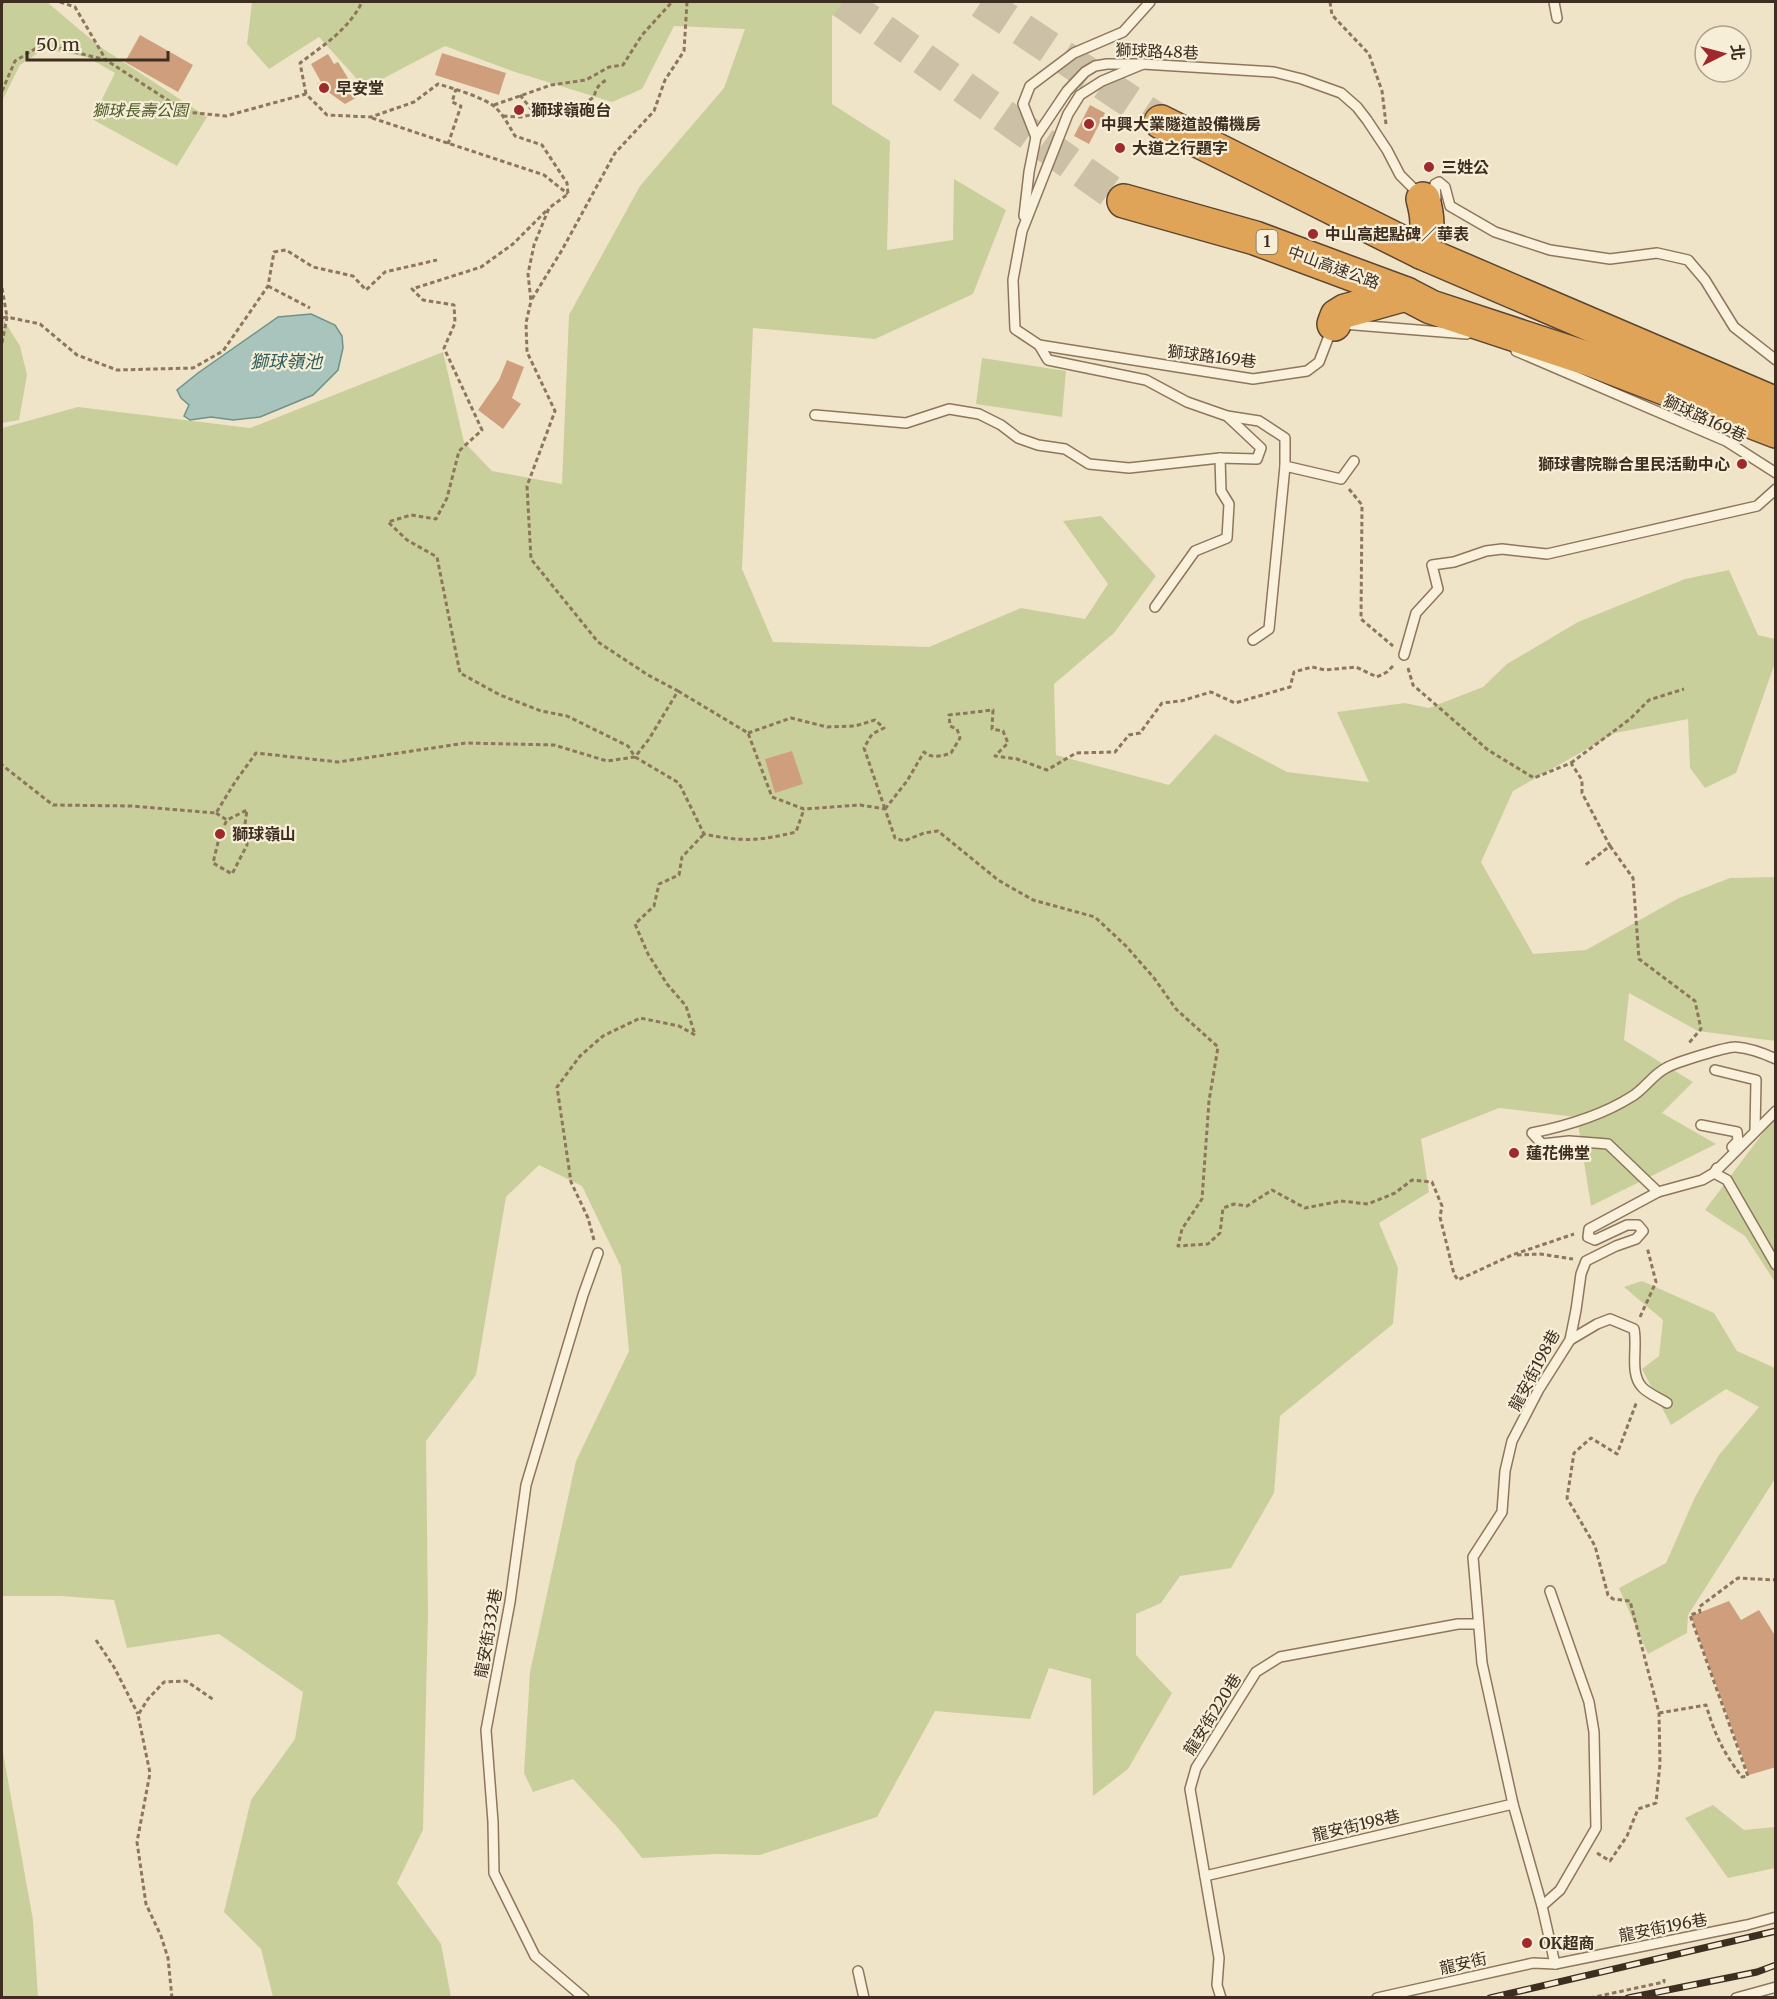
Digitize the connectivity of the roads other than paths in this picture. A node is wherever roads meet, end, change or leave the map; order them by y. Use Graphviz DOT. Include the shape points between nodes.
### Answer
graph roads {
  1 [pos="1150,2"];
  2 [pos="1554,2"];
  3 [pos="1557,18"];
  4 [pos="1143,64"];
  5 [pos="1161,122"];
  6 [pos="1036,137"];
  7 [pos="1124,201"];
  8 [pos="1426,208"];
  9 [pos="1022,231"];
  10 [pos="1410,246"];
  11 [pos="1406,295"];
  12 [pos="1334,324"];
  13 [pos="1478,335"];
  14 [pos="1039,345"];
  15 [pos="1509,348"];
  16 [pos="1776,360"];
  17 [pos="1776,404"];
  18 [pos="814,416"];
  19 [pos="1227,416"];
  20 [pos="1776,431"];
  21 [pos="1220,458"];
  22 [pos="1354,461"];
  23 [pos="1284,466"];
  24 [pos="1776,473"];
  25 [pos="1776,489"];
  26 [pos="1155,607"];
  27 [pos="1253,640"];
  28 [pos="1404,655"];
  29 [pos="1776,1059"];
  30 [pos="1715,1070"];
  31 [pos="1776,1111"];
  32 [pos="1701,1125"];
  33 [pos="1755,1131"];
  34 [pos="1714,1173"];
  35 [pos="1658,1191"];
  36 [pos="598,1253"];
  37 [pos="1776,1265"];
  38 [pos="1570,1340"];
  39 [pos="1667,1403"];
  40 [pos="1550,1591"];
  41 [pos="1478,1624"];
  42 [pos="1513,1804"];
  43 [pos="1205,1876"];
  44 [pos="1542,1906"];
  45 [pos="1776,1917"];
  46 [pos="1555,1964"];
  47 [pos="858,1971"];
  48 [pos="1776,1988"];
  49 [pos="584,1998"];
  50 [pos="864,1998"];
  51 [pos="1221,1998"];
  52 [pos="1377,1998"];
  53 [pos="1736,1998"];
  1 -- 6 [label="lane, 獅球路48巷" via="1123,32 1074,53 1030,86 1023,104"];
  2 -- 3 [label="lane"];
  4 -- 6 [label="lane, 獅球路48巷" via="1107,64 1085,72"];
  4 -- 8 [label="lane, 獅球路48巷" via="1274,72 1341,93 1357,107"];
  4 -- 9 [label="lane, 獅球路169巷" via="1080,95 1068,114"];
  5 -- 10 [label="highway"];
  6 -- 9 [label="lane"];
  7 -- 11 [label="highway, 中山高速公路 / 1" via="1255,238"];
  8 -- 10 [label="highway" via="1428,231"];
  8 -- 16 [label="lane" via="1437,204 1434,190 1435,184 1440,183 1445,186 1450,206 1495,232 1550,250 1610,259 1657,253 1688,260 1734,327"];
  9 -- 14 [label="lane, 獅球路169巷" via="1013,280 1015,329"];
  10 -- 11 [label="highway"];
  10 -- 17 [label="highway"];
  11 -- 12 [label="highway" via="1345,311"];
  11 -- 20 [label="highway, 中山高速公路" via="1592,360"];
  12 -- 13 [label="lane"];
  12 -- 14 [label="lane, 獅球路169巷" via="1319,362 1306,371 1253,379"];
  14 -- 19 [label="lane" via="1048,360 1146,380 1187,402"];
  15 -- 24 [label="lane, 獅球路169巷" via="1726,441"];
  18 -- 21 [label="lane" via="906,423 949,409 979,414 1018,438 1065,449 1089,464 1129,468"];
  19 -- 21 [label="lane" via="1261,448 1257,459"];
  19 -- 23 [label="lane" via="1259,421 1285,438"];
  21 -- 26 [label="lane" via="1221,491 1229,504 1227,538 1195,550"];
  22 -- 23 [label="lane" via="1341,479"];
  23 -- 27 [label="lane" via="1269,629"];
  25 -- 28 [label="lane" via="1756,506 1547,554 1502,549 1432,565 1438,589 1416,613"];
  29 -- 35 [label="lane" via="1734,1047 1666,1067 1633,1097 1583,1120 1532,1133 1542,1144 1608,1144"];
  30 -- 33 [label="lane" via="1756,1080"];
  31 -- 33 [label="lane"];
  32 -- 34 [label="lane" via="1737,1132 1738,1141"];
  33 -- 34 [label="lane"];
  34 -- 35 [label="lane"];
  34 -- 37 [label="lane" via="1727,1180"];
  35 -- 38 [label="lane, 龍安街198巷" via="1589,1229 1588,1237 1595,1240 1627,1225 1638,1225 1643,1231 1636,1239 1586,1262"];
  36 -- 49 [label="lane, 龍安街332巷" via="526,1485 510,1602 486,1730 494,1873 535,1956"];
  38 -- 39 [label="lane" via="1610,1319 1634,1329 1634,1373 1642,1387"];
  38 -- 41 [label="lane, 龍安街198巷" via="1512,1441 1504,1471 1502,1512 1473,1557"];
  40 -- 44 [label="lane" via="1589,1702 1594,1732 1596,1828 1560,1890"];
  41 -- 42 [label="lane, 龍安街198巷" via="1482,1663"];
  41 -- 43 [label="lane, 龍安街220巷" via="1458,1624 1280,1657 1256,1672 1196,1768 1190,1789"];
  42 -- 43 [label="lane, 龍安街198巷"];
  42 -- 44 [label="lane, 龍安街198巷"];
  43 -- 51 [label="lane, 龍安街220巷" via="1219,1958 1217,1985"];
  44 -- 46 [label="lane, 龍安街198巷"];
  45 -- 46 [label="lane, 龍安街196巷"];
  46 -- 52 [label="lane, 龍安街" via="1533,1963"];
  47 -- 50 [label="lane"];
  48 -- 53 [label="lane"];
}
